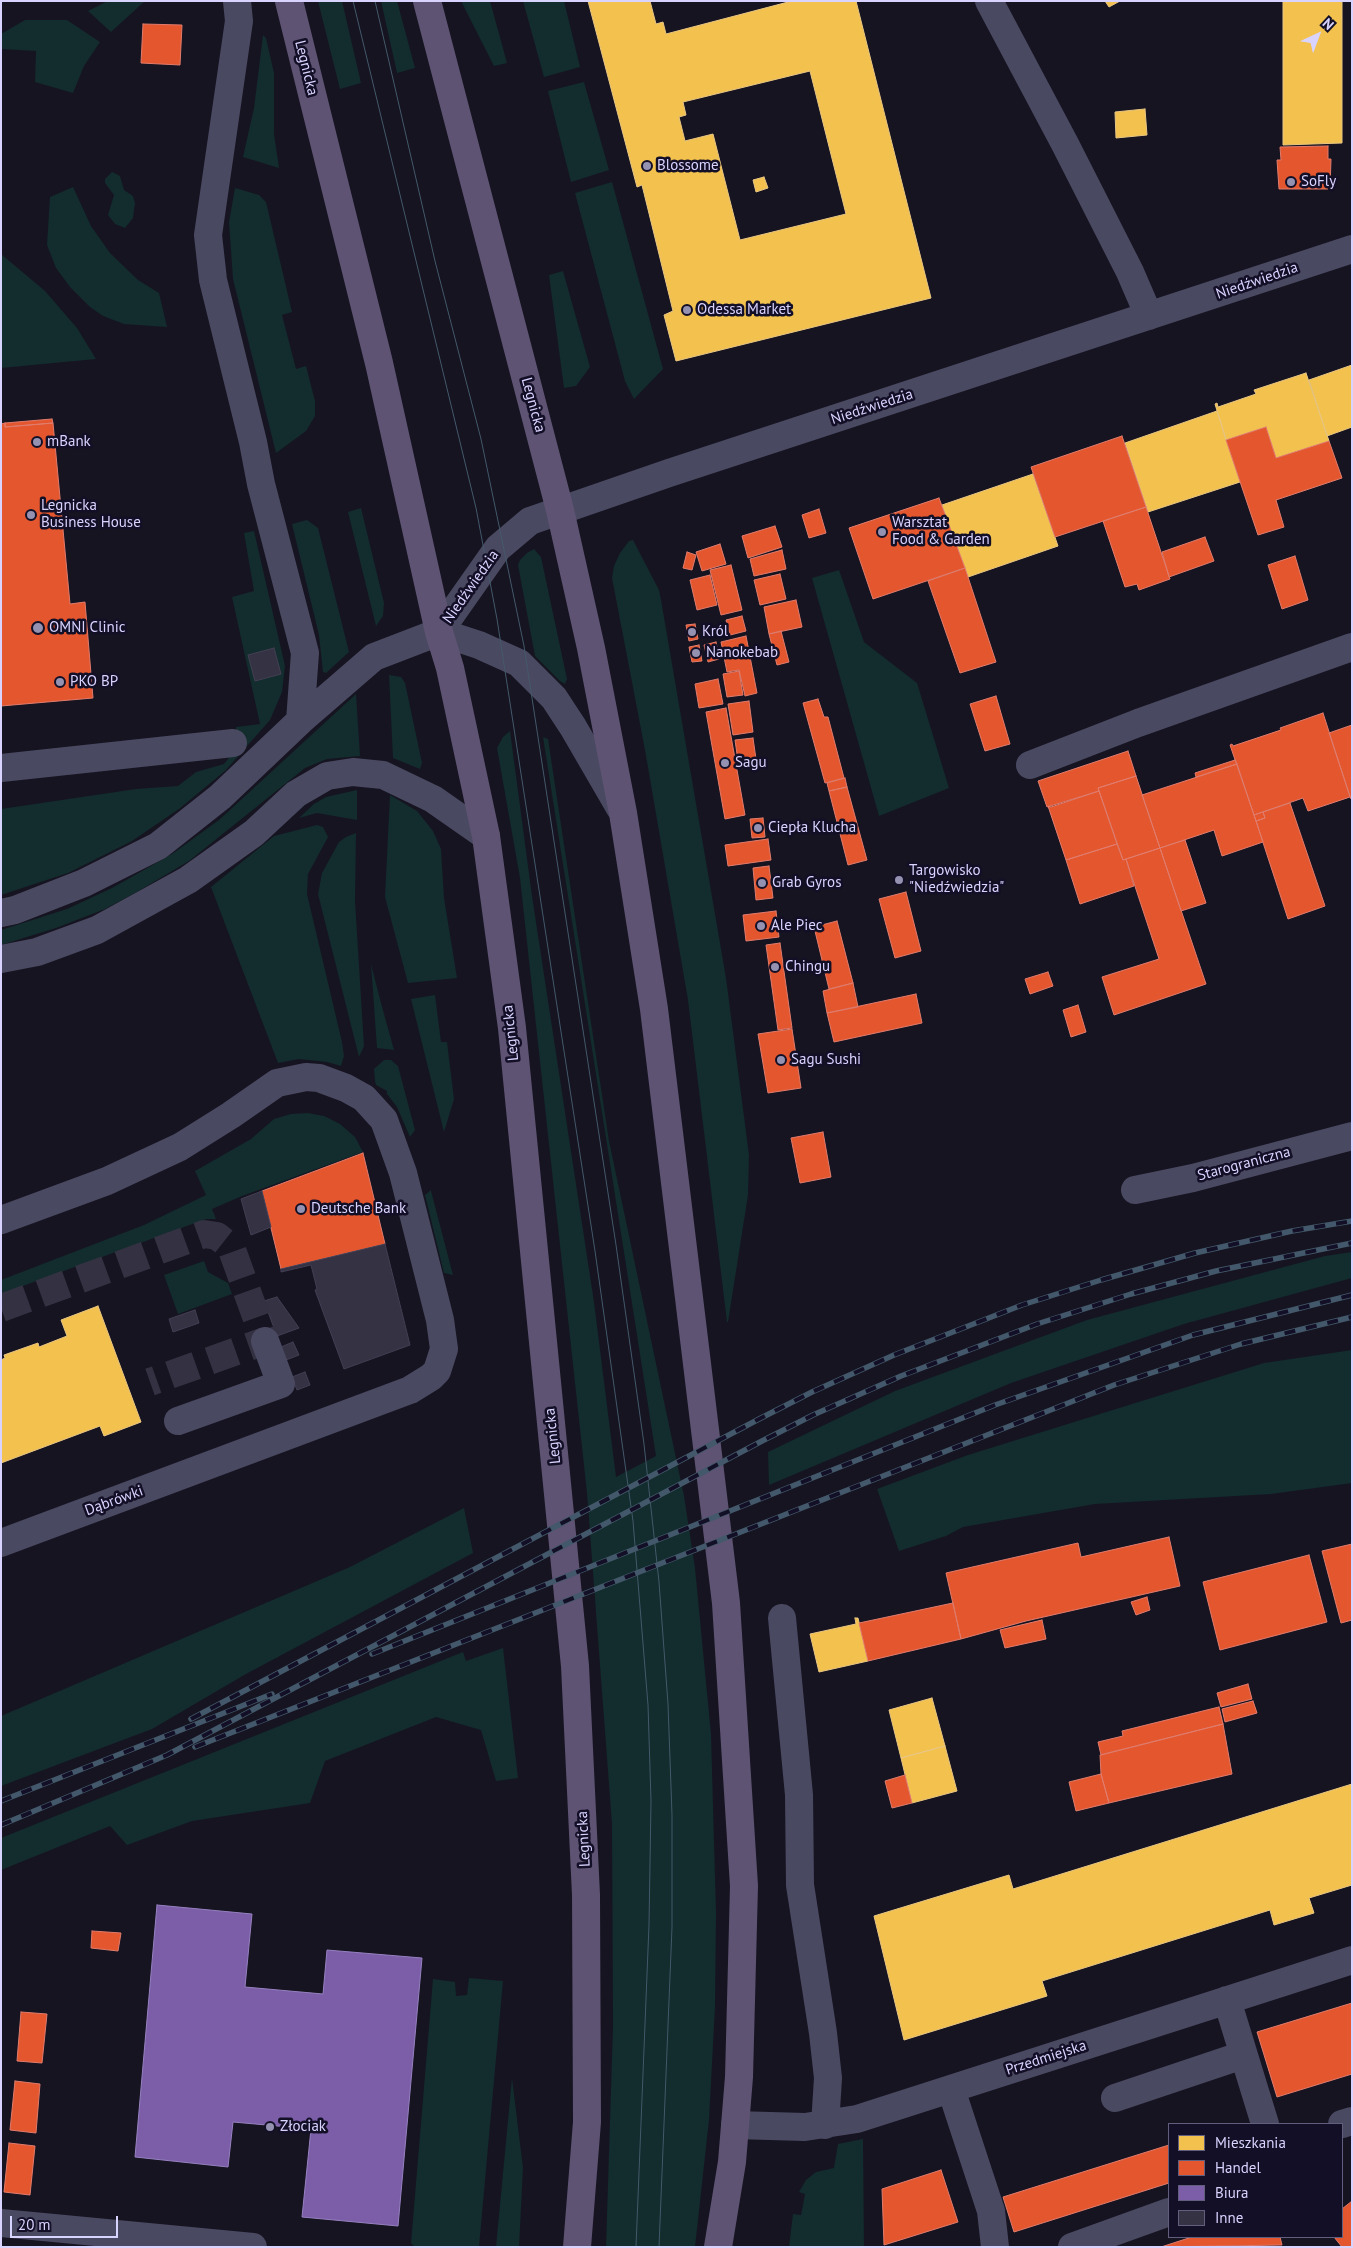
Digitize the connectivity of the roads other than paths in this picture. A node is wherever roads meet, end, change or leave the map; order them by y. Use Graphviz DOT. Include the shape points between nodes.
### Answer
graph roads {
  1 [pos="237,1"];
  2 [pos="289,1"];
  3 [pos="427,1"];
  4 [pos="989,1"];
  5 [pos="1352,249"];
  6 [pos="1148,316"];
  7 [pos="560,510"];
  8 [pos="439,632"];
  9 [pos="1352,647"];
  10 [pos="300,721"];
  11 [pos="233,743"];
  12 [pos="1030,765"];
  13 [pos="1,768"];
  14 [pos="623,813"];
  15 [pos="486,836"];
  16 [pos="1,913"];
  17 [pos="1,959"];
  18 [pos="1352,1136"];
  19 [pos="1135,1190"];
  20 [pos="1,1220"];
  21 [pos="265,1341"];
  22 [pos="178,1421"];
  23 [pos="1,1543"];
  24 [pos="782,1618"];
  25 [pos="1352,1960"];
  26 [pos="1227,2000"];
  27 [pos="1243,2055"];
  28 [pos="951,2089"];
  29 [pos="1116,2098"];
  30 [pos="1265,2123"];
  31 [pos="825,2124"];
  32 [pos="735,2125"];
  33 [pos="1168,2212"];
  34 [pos="1,2223"];
  35 [pos="254,2247"];
  36 [pos="577,2247"];
  37 [pos="718,2247"];
  38 [pos="995,2247"];
  39 [pos="1072,2247"];
  1 -- 10 [label="street" via="239,21 208,235 213,280 305,653"];
  2 -- 8 [label="main road, Legnicka" via="379,363"];
  3 -- 7 [label="main road, Legnicka"];
  4 -- 6 [label="street" via="1130,272"];
  5 -- 6 [label="street, Niedźwiedzia"];
  6 -- 7 [label="street, Niedźwiedzia"];
  7 -- 8 [label="street, Niedźwiedzia" via="530,521 498,548"];
  7 -- 14 [label="main road, Legnicka" via="592,648"];
  8 -- 10 [label="street" via="374,657"];
  8 -- 14 [label="street, Legnicka" via="519,663 554,698"];
  8 -- 15 [label="main road, Legnicka" via="450,668"];
  9 -- 12 [label="street"];
  10 -- 16 [label="street" via="220,797 158,846 84,883"];
  11 -- 13 [label="street"];
  14 -- 32 [label="main road, Legnicka" via="654,1009 726,1603 744,1886"];
  15 -- 17 [label="street" via="433,799 383,775 353,772 327,776 296,794 254,832 188,880 98,930 37,952"];
  15 -- 36 [label="main road, Legnicka" via="512,1028 575,1666 586,1896 587,2103"];
  18 -- 19 [label="street, Starograniczna"];
  20 -- 23 [label="street, Dąbrówki" via="107,1181 172,1151 276,1083 306,1076 319,1078 364,1098 384,1120 402,1174 440,1320 444,1349 440,1364 431,1377 410,1390"];
  21 -- 22 [label="street" via="280,1384"];
  24 -- 31 [label="street" via="799,1795 800,1885 828,2078"];
  25 -- 26 [label="street, Przedmiejska"];
  26 -- 27 [label="street"];
  26 -- 28 [label="street, Przedmiejska"];
  27 -- 29 [label="street"];
  27 -- 30 [label="street"];
  28 -- 31 [label="street, Przedmiejska" via="857,2119"];
  28 -- 38 [label="street" via="991,2211"];
  31 -- 32 [label="street, Przedmiejska" via="805,2127"];
  32 -- 37 [label="main road, Legnicka"];
  33 -- 39 [label="street"];
  34 -- 35 [label="street"];
}
